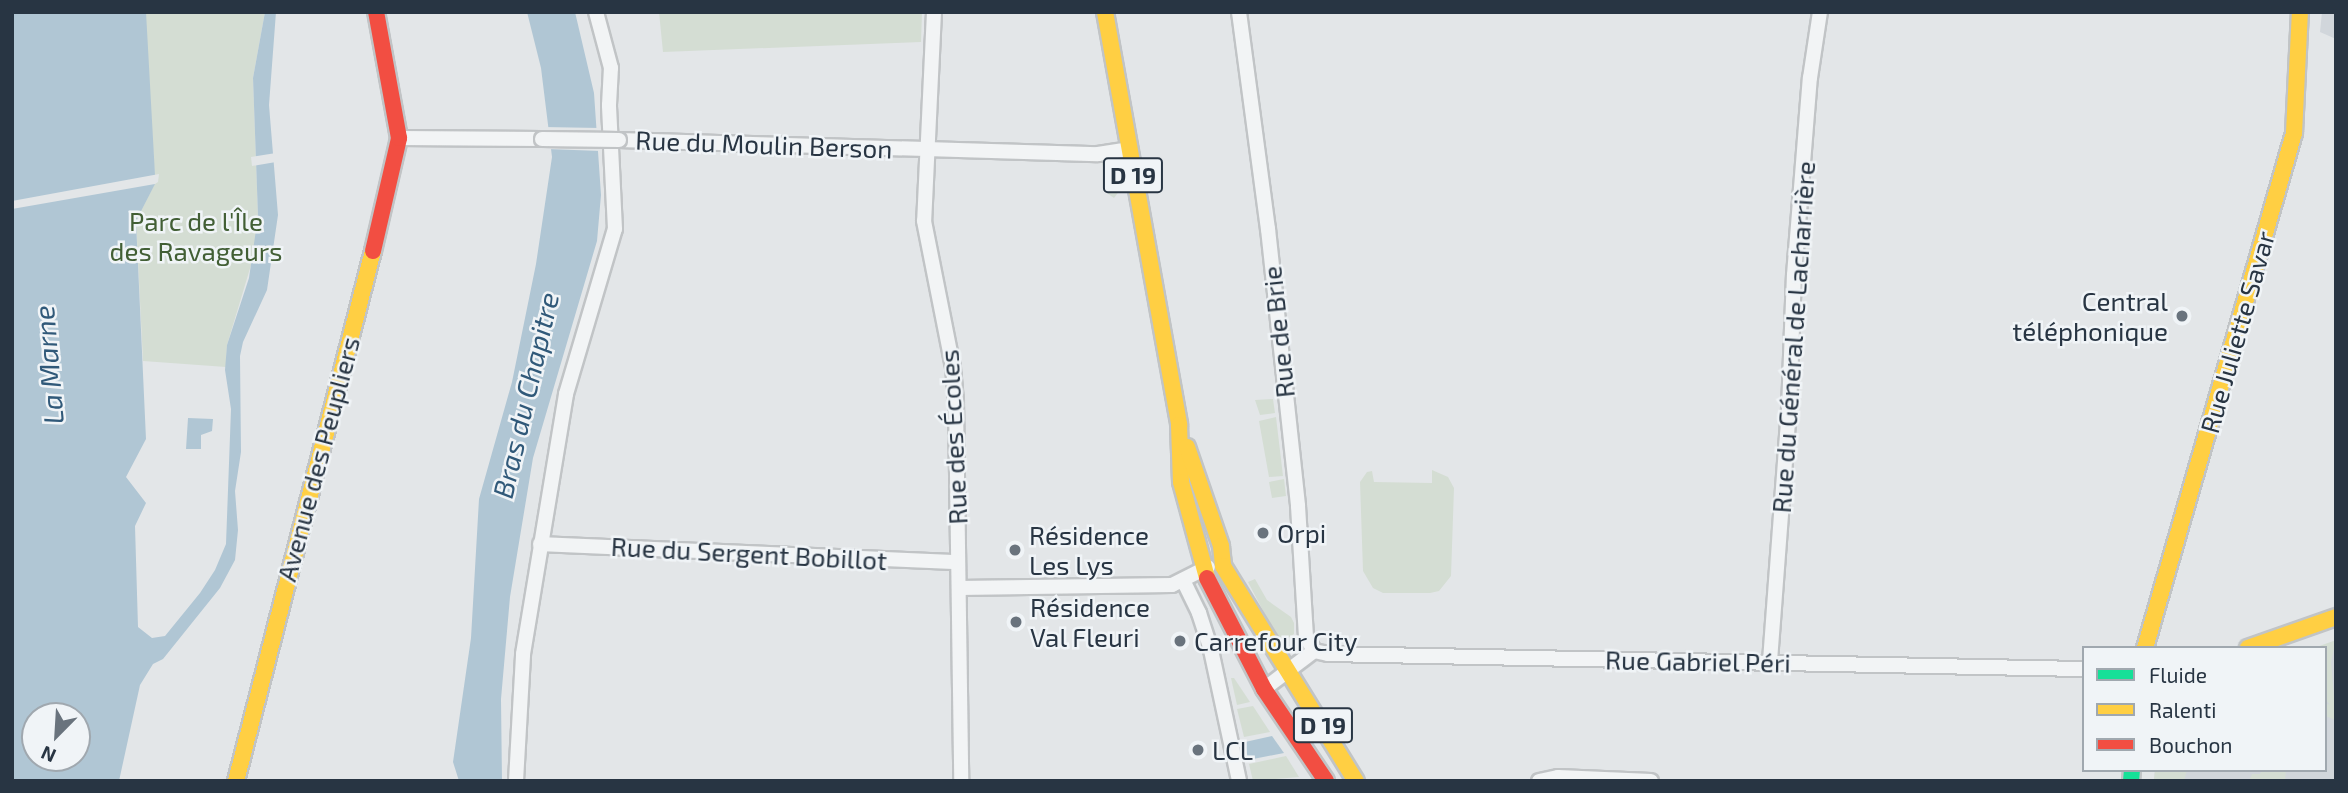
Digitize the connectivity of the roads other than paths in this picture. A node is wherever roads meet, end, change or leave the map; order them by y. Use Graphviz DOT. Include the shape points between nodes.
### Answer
graph roads {
  1 [pos="376,12"];
  2 [pos="596,12"];
  3 [pos="934,12"];
  4 [pos="1105,12"];
  5 [pos="1239,12"];
  6 [pos="1819,12"];
  7 [pos="2300,12"];
  8 [pos="399,138"];
  9 [pos="928,149"];
  10 [pos="1129,149"];
  11 [pos="1179,425"];
  12 [pos="540,544"];
  13 [pos="958,562"];
  14 [pos="1223,566"];
  15 [pos="1203,570"];
  16 [pos="1183,580"];
  17 [pos="958,588"];
  18 [pos="2336,617"];
  19 [pos="2146,646"];
  20 [pos="2254,646"];
  21 [pos="1314,651"];
  22 [pos="1770,662"];
  23 [pos="1289,670"];
  24 [pos="2082,670"];
  25 [pos="1264,689"];
  26 [pos="236,781"];
  27 [pos="516,781"];
  28 [pos="961,781"];
  29 [pos="1239,781"];
  30 [pos="1326,781"];
  31 [pos="1356,781"];
  32 [pos="1539,781"];
  33 [pos="1651,781"];
  1 -- 8 [label="street"];
  2 -- 12 [label="street" via="611,68 615,229 566,394"];
  3 -- 9 [label="street, Rue des Écoles"];
  4 -- 10 [label="street, D 19"];
  5 -- 21 [label="street, Rue de Brie" via="1298,506 1306,637"];
  6 -- 22 [label="street, Rue du Général de Lacharrière" via="1794,275"];
  7 -- 19 [label="street, Rue Juliette Savar" via="2294,133"];
  8 -- 9 [label="street, Rue du Moulin Berson, bridge"];
  8 -- 26 [label="street, Avenue des Peupliers"];
  9 -- 10 [label="street, Rue du Moulin Berson" via="1098,154"];
  9 -- 13 [label="street, Rue des Écoles" via="924,221 957,403"];
  10 -- 11 [label="street, D 19"];
  11 -- 14 [label="street, D 19" via="1221,545"];
  11 -- 15 [label="street, D 19" via="1181,482"];
  12 -- 13 [label="street, Rue du Sergent Bobillot"];
  12 -- 27 [label="street" via="523,654"];
  13 -- 17 [label="street, Rue des Écoles"];
  14 -- 15 [label="street" via="1213,564"];
  14 -- 23 [label="street, D 19"];
  15 -- 16 [label="street"];
  15 -- 25 [label="street, D 19"];
  16 -- 17 [label="street" via="1166,585"];
  16 -- 29 [label="street" via="1211,650"];
  17 -- 28 [label="street, Rue des Écoles"];
  18 -- 20 [label="street"];
  21 -- 22 [label="street, Rue Gabriel Péri"];
  21 -- 23 [label="street"];
  22 -- 24 [label="street, Rue Gabriel Péri"];
  23 -- 25 [label="street"];
  23 -- 31 [label="street, D 19"];
  25 -- 30 [label="street, D 19"];
  32 -- 33 [label="street" via="1558,777"];
}
